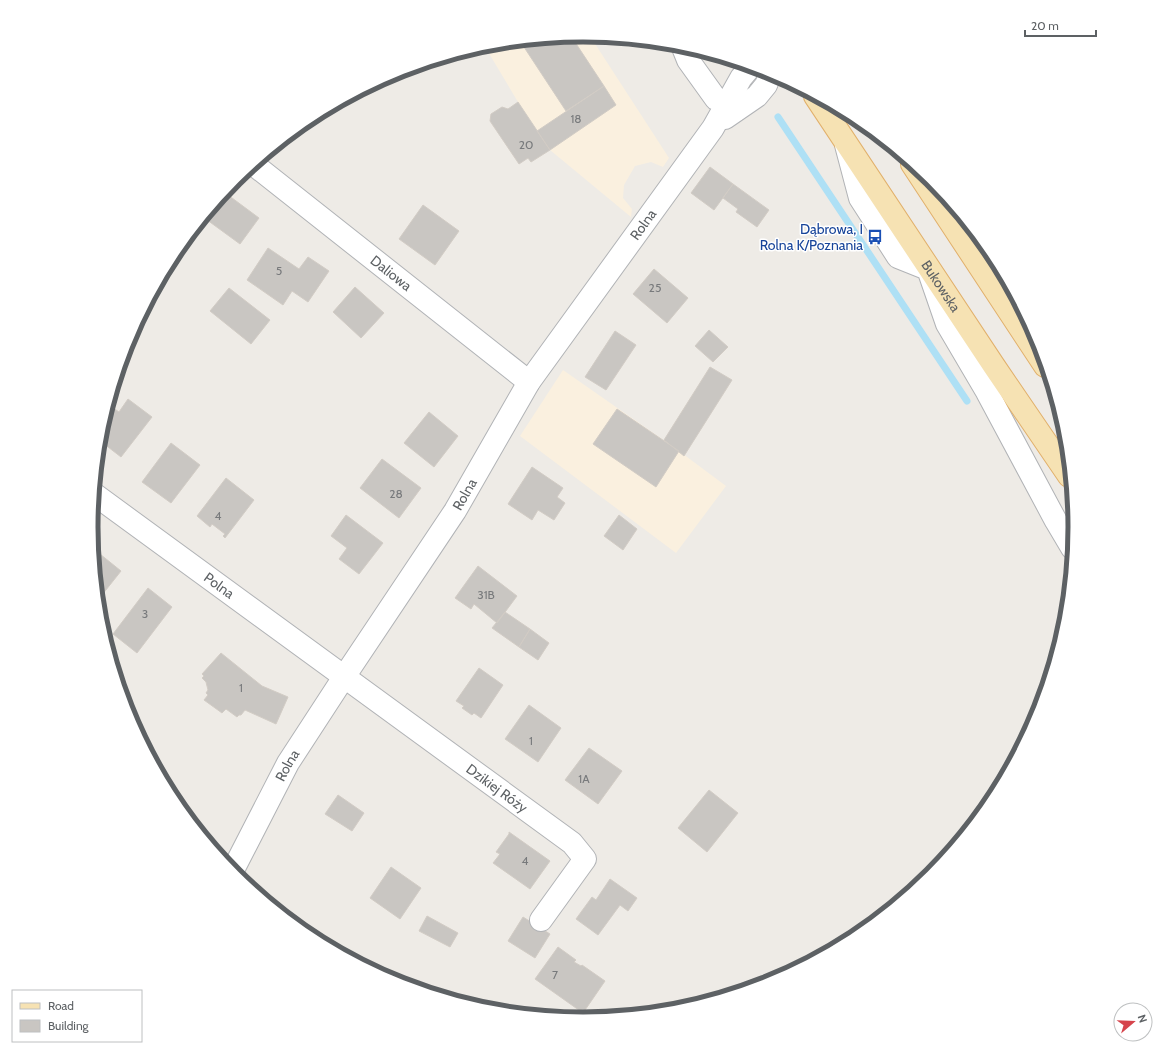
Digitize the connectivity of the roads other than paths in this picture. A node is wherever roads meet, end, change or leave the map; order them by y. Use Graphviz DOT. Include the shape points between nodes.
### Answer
graph roads {
  1 [pos="685,53"];
  2 [pos="747,71"];
  3 [pos="768,79"];
  4 [pos="819,104"];
  5 [pos="732,107"];
  6 [pos="257,167"];
  7 [pos="926,185"];
  8 [pos="928,269"];
  9 [pos="1034,349"];
  10 [pos="529,382"];
  11 [pos="1063,468"];
  12 [pos="99,498"];
  13 [pos="1067,540"];
  14 [pos="344,677"];
  15 [pos="235,865"];
  16 [pos="541,920"];
  1 -- 5 [label="street" via="716,99"];
  2 -- 5 [label="street" via="741,78"];
  3 -- 5 [label="street, Rolna" via="757,96"];
  4 -- 8 [label="main road, Bukowska"];
  5 -- 10 [label="street, Rolna" via="713,128"];
  6 -- 10 [label="street, Daliowa"];
  7 -- 9 [label="main road"];
  8 -- 11 [label="main road, Bukowska"];
  8 -- 13 [label="street" via="947,324"];
  10 -- 14 [label="street, Rolna" via="455,511"];
  12 -- 14 [label="street, Polna"];
  14 -- 15 [label="street, Rolna" via="288,763"];
  14 -- 16 [label="street, Dzikiej Róży" via="572,843 586,859"];
}
